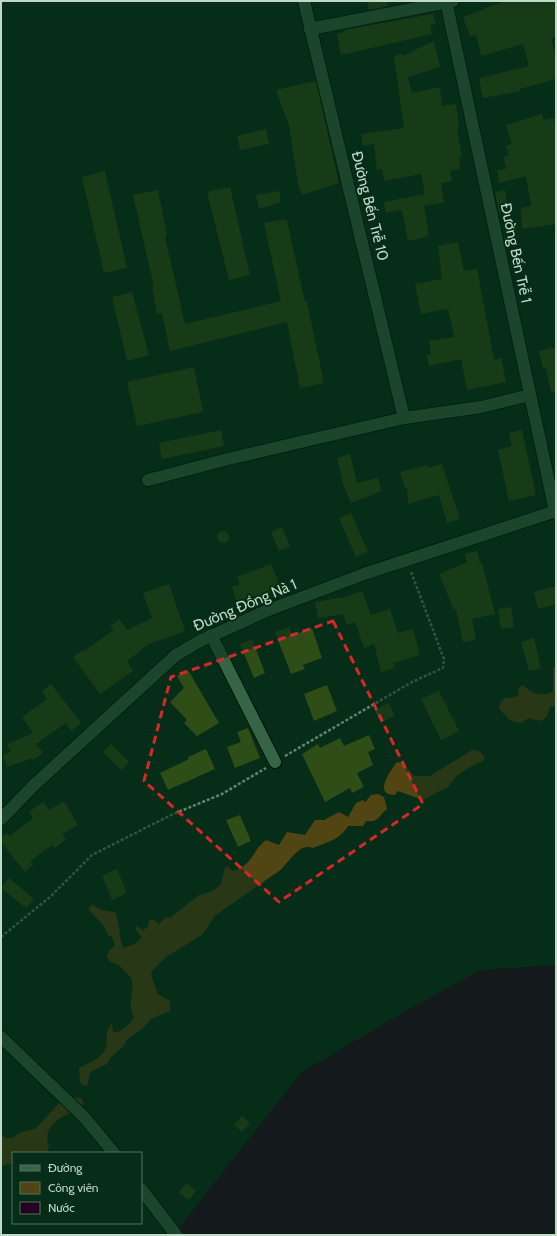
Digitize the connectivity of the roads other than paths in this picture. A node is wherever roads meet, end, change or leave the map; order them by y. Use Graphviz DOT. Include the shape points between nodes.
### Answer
graph roads {
  1 [pos="304,1"];
  2 [pos="449,2"];
  3 [pos="310,29"];
  4 [pos="530,395"];
  5 [pos="404,418"];
  6 [pos="148,480"];
  7 [pos="556,511"];
  8 [pos="211,635"];
  9 [pos="275,762"];
  10 [pos="1,819"];
  11 [pos="1,1037"];
  12 [pos="113,1152"];
  13 [pos="142,1190"];
  14 [pos="176,1235"];
  1 -- 3 [label="street, Đường Bến Trễ 10"];
  2 -- 3 [label="street"];
  2 -- 4 [label="street, Đường Bến Trễ 1"];
  3 -- 5 [label="street, Đường Bến Trễ 10"];
  4 -- 5 [label="street" via="481,407"];
  4 -- 7 [label="street, Đường Bến Trễ 1"];
  5 -- 6 [label="street"];
  7 -- 8 [label="street, Đường Đồng Nà 1" via="406,560 273,609"];
  8 -- 9 [label="street"];
  8 -- 10 [label="street, Đường Đồng Nà 1" via="176,655 34,785"];
  11 -- 12 [label="street" via="84,1116"];
  13 -- 14 [label="street"];
}
